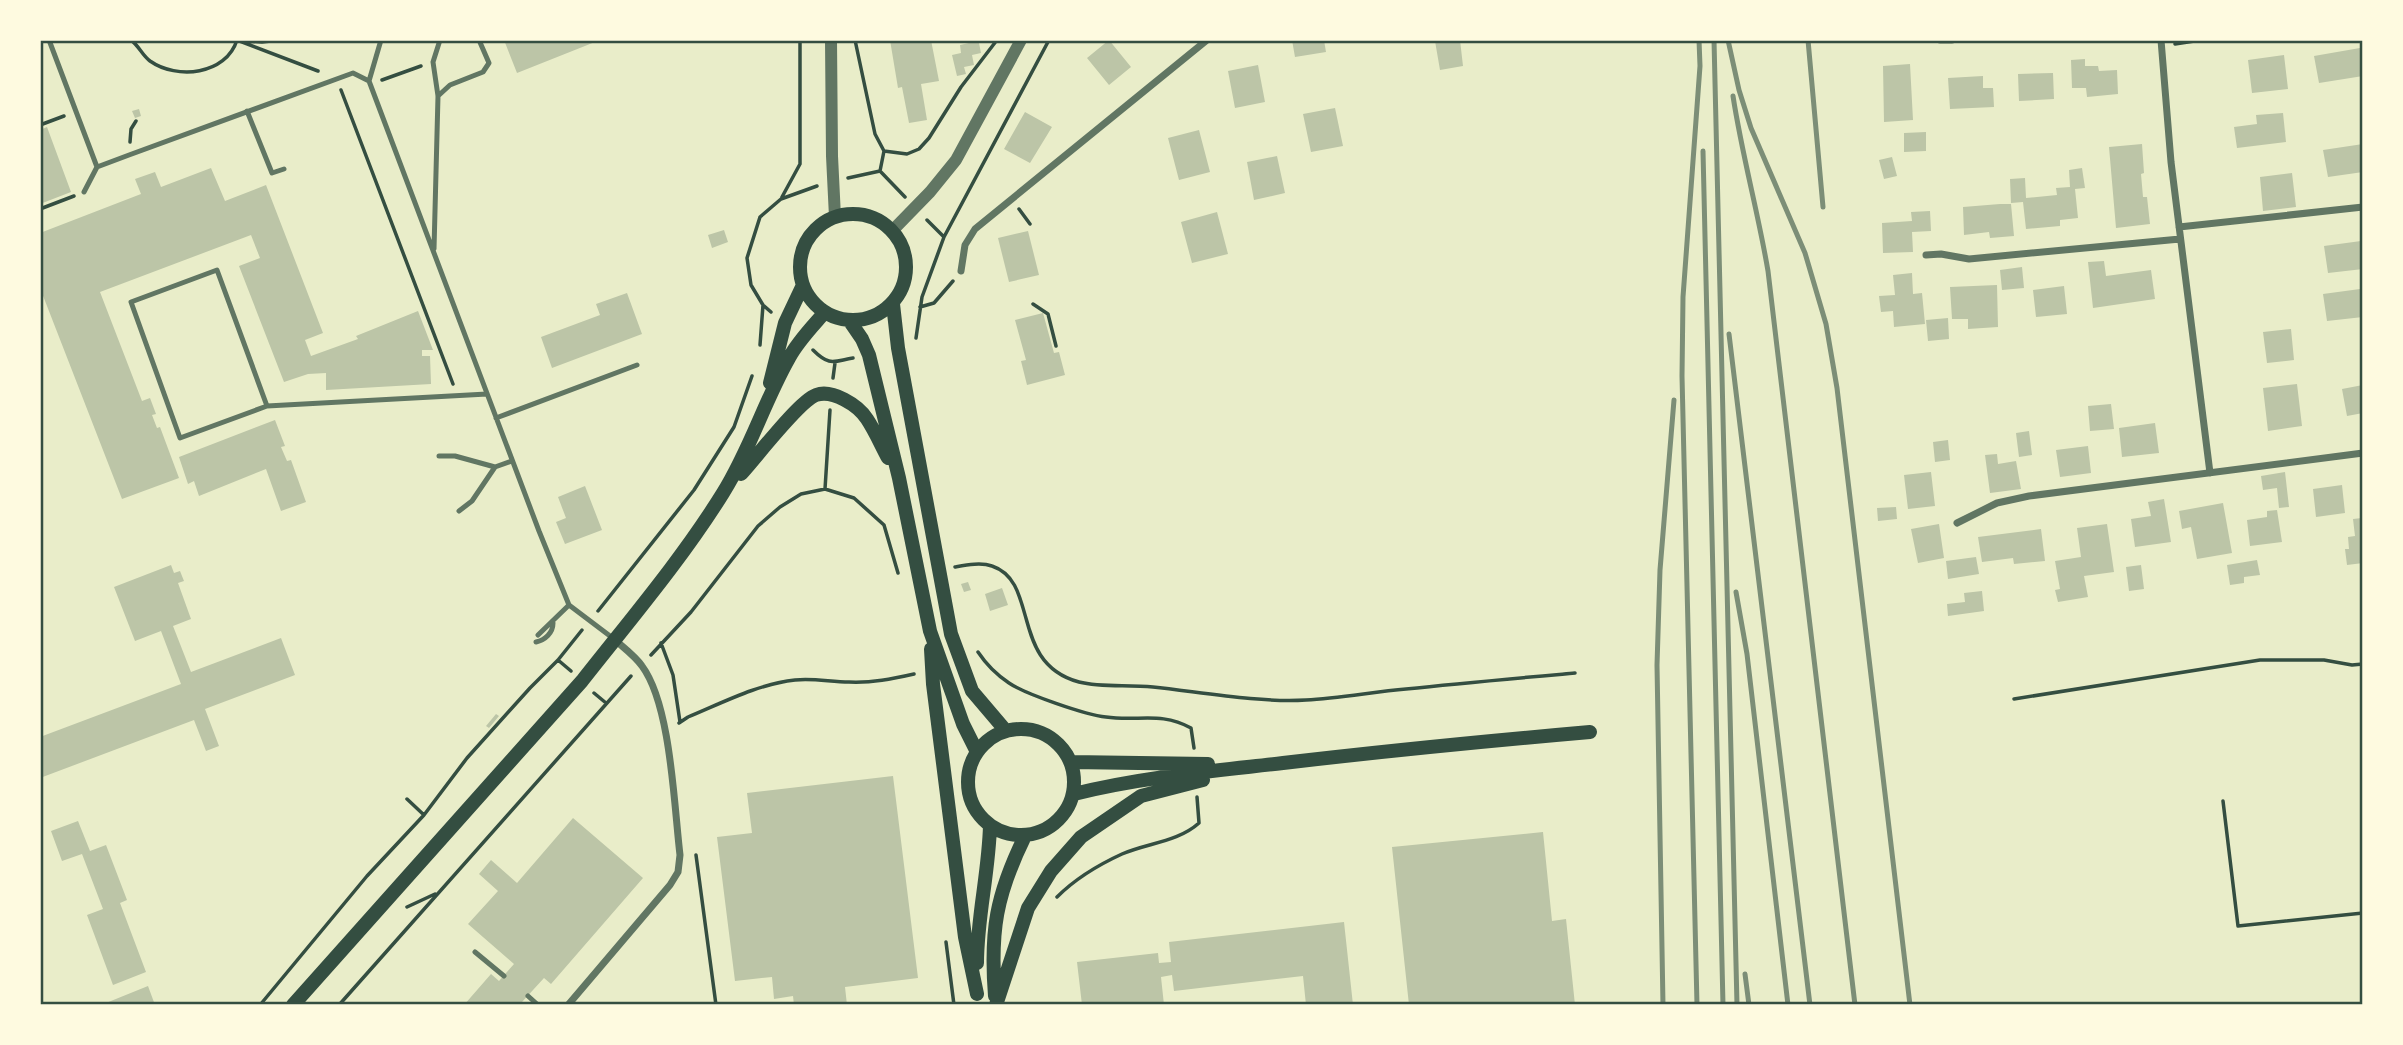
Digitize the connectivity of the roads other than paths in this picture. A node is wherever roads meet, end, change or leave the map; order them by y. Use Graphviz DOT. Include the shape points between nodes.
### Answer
graph roads {
  1 [pos="49,40"];
  2 [pos="381,40"];
  3 [pos="440,40"];
  4 [pos="480,40"];
  5 [pos="831,40"];
  6 [pos="1021,40"];
  7 [pos="1207,40"];
  8 [pos="1940,40"];
  9 [pos="1952,40"];
  10 [pos="2161,43"];
  11 [pos="369,81"];
  12 [pos="438,96"];
  13 [pos="247,111"];
  14 [pos="97,167"];
  15 [pos="285,169"];
  16 [pos="84,192"];
  17 [pos="2363,207"];
  18 [pos="835,217"];
  19 [pos="2179,228"];
  20 [pos="892,231"];
  21 [pos="2180,240"];
  22 [pos="434,254"];
  23 [pos="1926,255"];
  24 [pos="961,271"];
  25 [pos="803,285"];
  26 [pos="893,304"];
  27 [pos="825,312"];
  28 [pos="849,320"];
  29 [pos="638,365"];
  30 [pos="487,394"];
  31 [pos="767,403"];
  32 [pos="267,406"];
  33 [pos="496,418"];
  34 [pos="2363,453"];
  35 [pos="439,456"];
  36 [pos="512,460"];
  37 [pos="495,467"];
  38 [pos="2210,473"];
  39 [pos="899,478"];
  40 [pos="723,493"];
  41 [pos="459,511"];
  42 [pos="1957,523"];
  43 [pos="569,605"];
  44 [pos="553,623"];
  45 [pos="930,631"];
  46 [pos="538,635"];
  47 [pos="614,639"];
  48 [pos="536,642"];
  49 [pos="1006,731"];
  50 [pos="1590,732"];
  51 [pos="977,752"];
  52 [pos="1071,762"];
  53 [pos="1259,766"];
  54 [pos="1074,794"];
  55 [pos="990,825"];
  56 [pos="1026,836"];
  57 [pos="475,951"];
  58 [pos="504,976"];
  59 [pos="528,996"];
  60 [pos="979,999"];
  61 [pos="293,1005"];
  62 [pos="538,1005"];
  63 [pos="568,1005"];
  64 [pos="995,1005"];
  1 -- 14 [label="lane"];
  2 -- 11 [label="lane"];
  3 -- 12 [label="lane" via="433,62"];
  4 -- 12 [label="lane" via="489,63 483,72 450,85"];
  5 -- 18 [label="street"];
  6 -- 20 [label="street" via="956,160"];
  7 -- 24 [label="street" via="975,229 965,245"];
  8 -- 9 [label="street"];
  10 -- 19 [label="street"];
  11 -- 13 [label="lane" via="353,73"];
  11 -- 22 [label="lane"];
  12 -- 22 [label="lane"];
  13 -- 14 [label="lane"];
  13 -- 15 [label="lane" via="272,173"];
  14 -- 16 [label="lane"];
  17 -- 19 [label="street"];
  18 -- 20 [label="main road" via="874,218"];
  18 -- 25 [label="main road" via="823,223 806,243 800,269"];
  19 -- 21 [label="street"];
  20 -- 26 [label="main road" via="902,246 906,272"];
  21 -- 23 [label="street" via="1969,259"];
  21 -- 38 [label="street"];
  22 -- 30 [label="lane"];
  25 -- 27 [label="main road"];
  25 -- 31 [label="main road" via="777,347"];
  26 -- 28 [label="main road" via="878,315"];
  26 -- 49 [label="main road" via="951,634 972,691"];
  27 -- 28 [label="main road"];
  27 -- 31 [label="main road" via="790,356"];
  28 -- 39 [label="main road" via="869,355"];
  29 -- 33 [label="lane"];
  30 -- 32 [label="lane"];
  30 -- 33 [label="lane"];
  31 -- 40 [label="main road"];
  32 -- 32 [label="lane" via="180,438 131,302 216,270"];
  33 -- 36 [label="lane"];
  34 -- 38 [label="street"];
  35 -- 37 [label="lane"];
  36 -- 37 [label="lane"];
  36 -- 43 [label="lane"];
  37 -- 41 [label="lane" via="472,501"];
  38 -- 42 [label="street" via="2008,500"];
  39 -- 40 [label="main road" via="866,417 831,394 817,394 801,404"];
  39 -- 45 [label="main road"];
  40 -- 47 [label="main road"];
  43 -- 44 [label="lane"];
  43 -- 47 [label="lane"];
  44 -- 46 [label="lane"];
  44 -- 48 [label="lane" via="544,640"];
  45 -- 51 [label="main road"];
  45 -- 60 [label="main road" via="965,937"];
  47 -- 61 [label="main road" via="582,681"];
  47 -- 63 [label="street" via="642,665 655,689 666,732 678,872"];
  49 -- 51 [label="main road"];
  49 -- 52 [label="main road" via="1044,734"];
  50 -- 53 [label="main road"];
  51 -- 55 [label="main road" via="968,776 971,800"];
  52 -- 53 [label="main road"];
  52 -- 54 [label="main road"];
  53 -- 54 [label="main road" via="1116,783"];
  53 -- 64 [label="main road" via="1140,796 1081,837 1051,871 1028,908"];
  54 -- 56 [label="main road" via="1054,825"];
  55 -- 56 [label="main road" via="1007,834"];
  55 -- 60 [label="main road" via="977,935"];
  56 -- 64 [label="main road" via="1008,870 998,906 993,941"];
  57 -- 58 [label="lane"];
  59 -- 62 [label="lane"];
}
